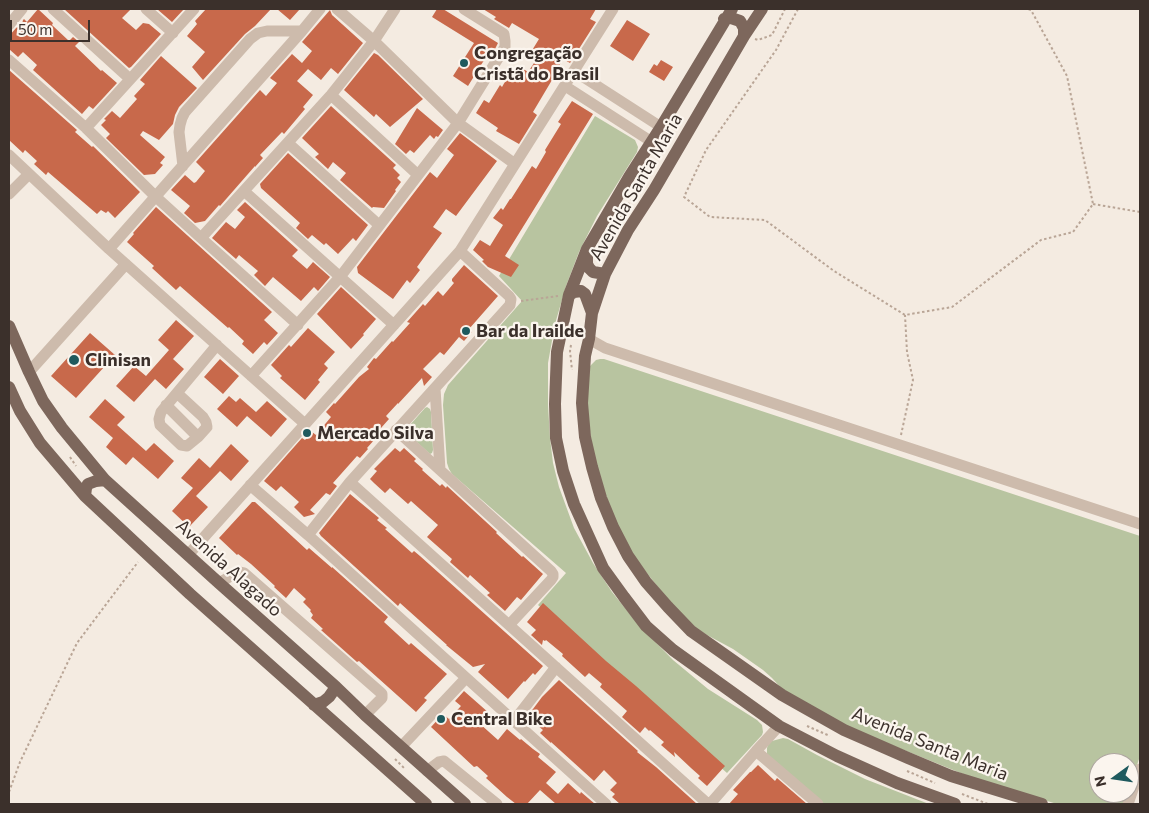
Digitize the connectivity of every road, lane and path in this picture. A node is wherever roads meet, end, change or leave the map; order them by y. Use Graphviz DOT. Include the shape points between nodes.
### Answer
graph roads {
  1 [pos="22,9"];
  2 [pos="54,9"];
  3 [pos="146,9"];
  4 [pos="194,9"];
  5 [pos="320,9"];
  6 [pos="337,9"];
  7 [pos="396,9"];
  8 [pos="464,9"];
  9 [pos="613,9"];
  10 [pos="762,9"];
  11 [pos="785,9"];
  12 [pos="798,9"];
  13 [pos="1030,9"];
  14 [pos="728,14"];
  15 [pos="9,25"];
  16 [pos="302,31"];
  17 [pos="173,33"];
  18 [pos="744,36"];
  19 [pos="374,41"];
  20 [pos="9,60"];
  21 [pos="574,71"];
  22 [pos="130,80"];
  23 [pos="564,86"];
  24 [pos="332,96"];
  25 [pos="458,123"];
  26 [pos="661,127"];
  27 [pos="86,128"];
  28 [pos="652,142"];
  29 [pos="288,143"];
  30 [pos="9,155"];
  31 [pos="515,164"];
  32 [pos="183,166"];
  33 [pos="29,174"];
  34 [pos="418,175"];
  35 [pos="641,187"];
  36 [pos="244,191"];
  37 [pos="9,194"];
  38 [pos="156,198"];
  39 [pos="1092,204"];
  40 [pos="1140,212"];
  41 [pos="379,225"];
  42 [pos="615,228"];
  43 [pos="201,238"];
  44 [pos="109,249"];
  45 [pos="587,249"];
  46 [pos="460,251"];
  47 [pos="126,264"];
  48 [pos="605,274"];
  49 [pos="340,277"];
  50 [pos="569,295"];
  51 [pos="511,302"];
  52 [pos="592,313"];
  53 [pos="905,315"];
  54 [pos="298,325"];
  55 [pos="394,325"];
  56 [pos="9,326"];
  57 [pos="588,338"];
  58 [pos="572,342"];
  59 [pos="217,345"];
  60 [pos="572,371"];
  61 [pos="29,372"];
  62 [pos="251,376"];
  63 [pos="9,387"];
  64 [pos="434,388"];
  65 [pos="177,393"];
  66 [pos="166,405"];
  67 [pos="305,424"];
  68 [pos="396,430"];
  69 [pos="198,437"];
  70 [pos="898,444"];
  71 [pos="440,470"];
  72 [pos="105,480"];
  73 [pos="350,482"];
  74 [pos="250,486"];
  75 [pos="85,496"];
  76 [pos="1140,524"];
  77 [pos="308,535"];
  78 [pos="145,552"];
  79 [pos="188,555"];
  80 [pos="219,583"];
  81 [pos="509,625"];
  82 [pos="556,667"];
  83 [pos="466,678"];
  84 [pos="336,687"];
  85 [pos="314,705"];
  86 [pos="365,715"];
  87 [pos="514,721"];
  88 [pos="779,726"];
  89 [pos="807,726"];
  90 [pos="834,738"];
  91 [pos="401,747"];
  92 [pos="756,751"];
  93 [pos="1140,769"];
  94 [pos="427,771"];
  95 [pos="906,771"];
  96 [pos="942,786"];
  97 [pos="9,792"];
  98 [pos="958,799"];
  99 [pos="426,804"];
  100 [pos="465,804"];
  101 [pos="497,804"];
  102 [pos="606,804"];
  103 [pos="709,804"];
  104 [pos="818,804"];
  105 [pos="988,804"];
  106 [pos="1042,804"];
  107 [pos="1128,804"];
  1 -- 15 [label="street"];
  2 -- 22 [label="street"];
  3 -- 17 [label="street"];
  4 -- 17 [label="street"];
  5 -- 16 [label="street"];
  6 -- 19 [label="street"];
  7 -- 19 [label="street"];
  8 -- 25 [label="street" via="504,34 506,41"];
  9 -- 21 [label="street"];
  10 -- 18 [label="main road, Avenida Santa Maria"];
  11 -- 18 [label="path" via="772,35 758,40"];
  12 -- 53 [label="path" via="776,50 706,150 684,197 710,217 764,220 834,271"];
  13 -- 39 [label="path" via="1067,76"];
  14 -- 18 [label="main road" via="740,21"];
  14 -- 26 [label="main road, Avenida Santa Maria"];
  16 -- 32 [label="street"];
  16 -- 32 [label="street" via="258,33 185,112 179,132"];
  17 -- 22 [label="street"];
  18 -- 48 [label="main road, Avenida Santa Maria"];
  19 -- 24 [label="street"];
  19 -- 25 [label="street"];
  20 -- 27 [label="street"];
  21 -- 23 [label="street"];
  21 -- 26 [label="street"];
  22 -- 27 [label="street"];
  23 -- 28 [label="street"];
  23 -- 31 [label="street"];
  24 -- 29 [label="street"];
  24 -- 34 [label="street"];
  25 -- 31 [label="street"];
  25 -- 34 [label="street"];
  26 -- 28 [label="main road, Avenida Santa Maria"];
  27 -- 38 [label="street"];
  28 -- 45 [label="main road, Avenida Santa Maria"];
  29 -- 36 [label="street"];
  29 -- 41 [label="street"];
  30 -- 33 [label="street"];
  31 -- 46 [label="street"];
  32 -- 38 [label="street"];
  33 -- 37 [label="street"];
  33 -- 44 [label="street"];
  34 -- 41 [label="street"];
  35 -- 42 [label="path"];
  36 -- 43 [label="street"];
  36 -- 49 [label="street"];
  38 -- 43 [label="street"];
  38 -- 44 [label="street"];
  39 -- 40 [label="path"];
  39 -- 53 [label="path" via="1074,232 1041,240 952,307"];
  41 -- 49 [label="street"];
  43 -- 54 [label="street"];
  44 -- 47 [label="street"];
  45 -- 48 [label="main road" via="589,268"];
  45 -- 50 [label="main road, Avenida Santa Maria"];
  46 -- 51 [label="street" via="509,296"];
  46 -- 55 [label="street"];
  47 -- 59 [label="street"];
  47 -- 61 [label="street"];
  48 -- 52 [label="main road, Avenida Santa Maria"];
  49 -- 54 [label="street"];
  49 -- 55 [label="street"];
  50 -- 51 [label="path"];
  50 -- 52 [label="main road" via="581,291 585,294"];
  50 -- 88 [label="main road, Avenida Santa Maria" via="557,352 556,438 574,504 603,568 646,626 673,650"];
  51 -- 64 [label="street"];
  52 -- 57 [label="main road, Avenida Santa Maria"];
  53 -- 70 [label="path" via="907,352 913,380"];
  54 -- 62 [label="street"];
  55 -- 67 [label="street"];
  56 -- 61 [label="main road, Avenida Alagado"];
  57 -- 70 [label="street" via="606,348"];
  57 -- 106 [label="main road, Avenida Santa Maria" via="582,403 585,436 604,505 628,556 646,582 691,631 782,695 844,730 951,776"];
  58 -- 60 [label="path"];
  59 -- 62 [label="street"];
  59 -- 65 [label="street"];
  61 -- 72 [label="main road, Avenida Alagado" via="58,421"];
  62 -- 67 [label="street"];
  63 -- 75 [label="main road" via="40,443"];
  64 -- 68 [label="street"];
  64 -- 71 [label="street"];
  65 -- 66 [label="street"];
  65 -- 69 [label="street" via="203,417 207,427"];
  66 -- 69 [label="street"];
  66 -- 69 [label="street" via="160,412 160,425 181,445 187,446"];
  67 -- 74 [label="street"];
  68 -- 71 [label="street"];
  68 -- 73 [label="street"];
  70 -- 76 [label="street"];
  71 -- 81 [label="street" via="553,574"];
  72 -- 75 [label="main road" via="88,484"];
  72 -- 79 [label="main road, Avenida Alagado"];
  73 -- 77 [label="street"];
  73 -- 81 [label="street"];
  74 -- 77 [label="street"];
  74 -- 79 [label="street"];
  75 -- 78 [label="main road"];
  77 -- 83 [label="street"];
  78 -- 85 [label="main road"];
  78 -- 97 [label="path" via="77,643"];
  79 -- 80 [label="main road, Avenida Alagado"];
  80 -- 84 [label="main road, Avenida Alagado"];
  80 -- 86 [label="street" via="236,573 244,574 380,692 382,698"];
  81 -- 82 [label="street"];
  82 -- 87 [label="street"];
  82 -- 103 [label="street"];
  83 -- 87 [label="street"];
  83 -- 91 [label="street"];
  84 -- 85 [label="main road" via="323,702"];
  84 -- 86 [label="main road, Avenida Alagado"];
  85 -- 99 [label="main road"];
  86 -- 91 [label="main road, Avenida Alagado"];
  87 -- 102 [label="street"];
  88 -- 92 [label="street"];
  88 -- 98 [label="main road, Avenida Santa Maria" via="897,783"];
  89 -- 90 [label="path"];
  91 -- 94 [label="main road, Avenida Alagado"];
  92 -- 103 [label="street"];
  92 -- 104 [label="street"];
  93 -- 107 [label="street"];
  94 -- 100 [label="main road, Avenida Alagado"];
  94 -- 101 [label="street" via="439,762 447,762"];
  95 -- 96 [label="path"];
  98 -- 105 [label="path"];
}
